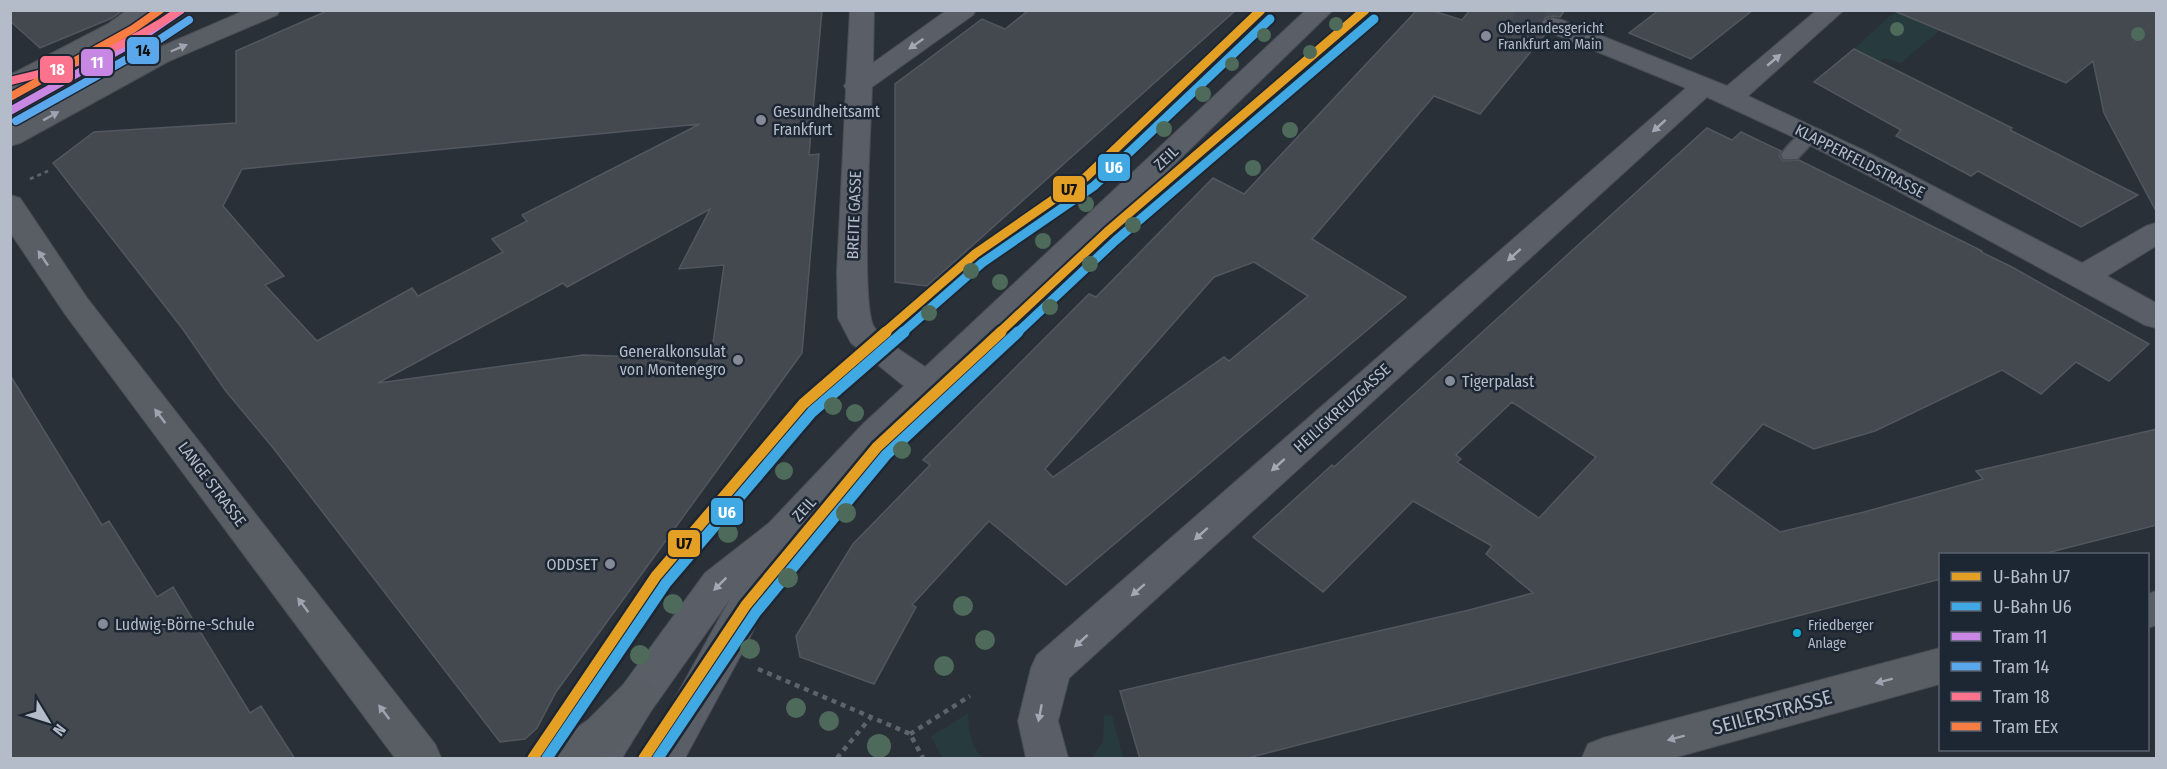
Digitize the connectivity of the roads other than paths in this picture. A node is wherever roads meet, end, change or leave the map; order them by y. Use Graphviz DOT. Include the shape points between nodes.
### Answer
graph roads {
  1 [pos="144,10"];
  2 [pos="268,10"];
  3 [pos="862,10"];
  4 [pos="964,10"];
  5 [pos="1321,10"];
  6 [pos="1832,10"];
  7 [pos="1553,25"];
  8 [pos="10,86"];
  9 [pos="857,86"];
  10 [pos="1716,92"];
  11 [pos="1810,135"];
  12 [pos="10,137"];
  13 [pos="1790,155"];
  14 [pos="10,205"];
  15 [pos="2157,233"];
  16 [pos="2083,276"];
  17 [pos="2157,317"];
  18 [pos="927,386"];
  19 [pos="782,534"];
  20 [pos="1939,667"];
  21 [pos="637,698"];
  22 [pos="668,754"];
  23 [pos="420,759"];
  24 [pos="567,759"];
  25 [pos="599,759"];
  26 [pos="1047,759"];
  27 [pos="1603,759"];
  1 -- 8 [label="main road" via="117,29"];
  12 -- 2 [label="main road, one-way" via="160,56"];
  3 -- 9 [label="street, BREITE GASSE"];
  4 -- 9 [label="street, one-way"];
  5 -- 18 [label="street, ZEIL"];
  10 -- 6 [label="street, HEILIGKREUZGASSE, one-way"];
  7 -- 10 [label="street, KLAPPERFELDSTRASSE"];
  9 -- 18 [label="street, BREITE GASSE" via="854,318 871,344"];
  10 -- 11 [label="street, KLAPPERFELDSTRASSE"];
  10 -- 26 [label="street, HEILIGKREUZGASSE, one-way" via="1051,668 1038,721"];
  11 -- 13 [label="lane"];
  11 -- 16 [label="street, KLAPPERFELDSTRASSE"];
  23 -- 14 [label="main road, LANGE STRASSE, one-way" via="76,306"];
  15 -- 16 [label="street"];
  16 -- 17 [label="street, KLAPPERFELDSTRASSE"];
  18 -- 19 [label="street, ZEIL" via="842,468"];
  19 -- 21 [label="street, ZEIL, one-way" via="718,585"];
  19 -- 22 [label="street, ZEIL"];
  20 -- 27 [label="main road, SEILERSTRASSE, one-way"];
  21 -- 24 [label="main road" via="602,734"];
  21 -- 25 [label="street, ZEIL"];
}
